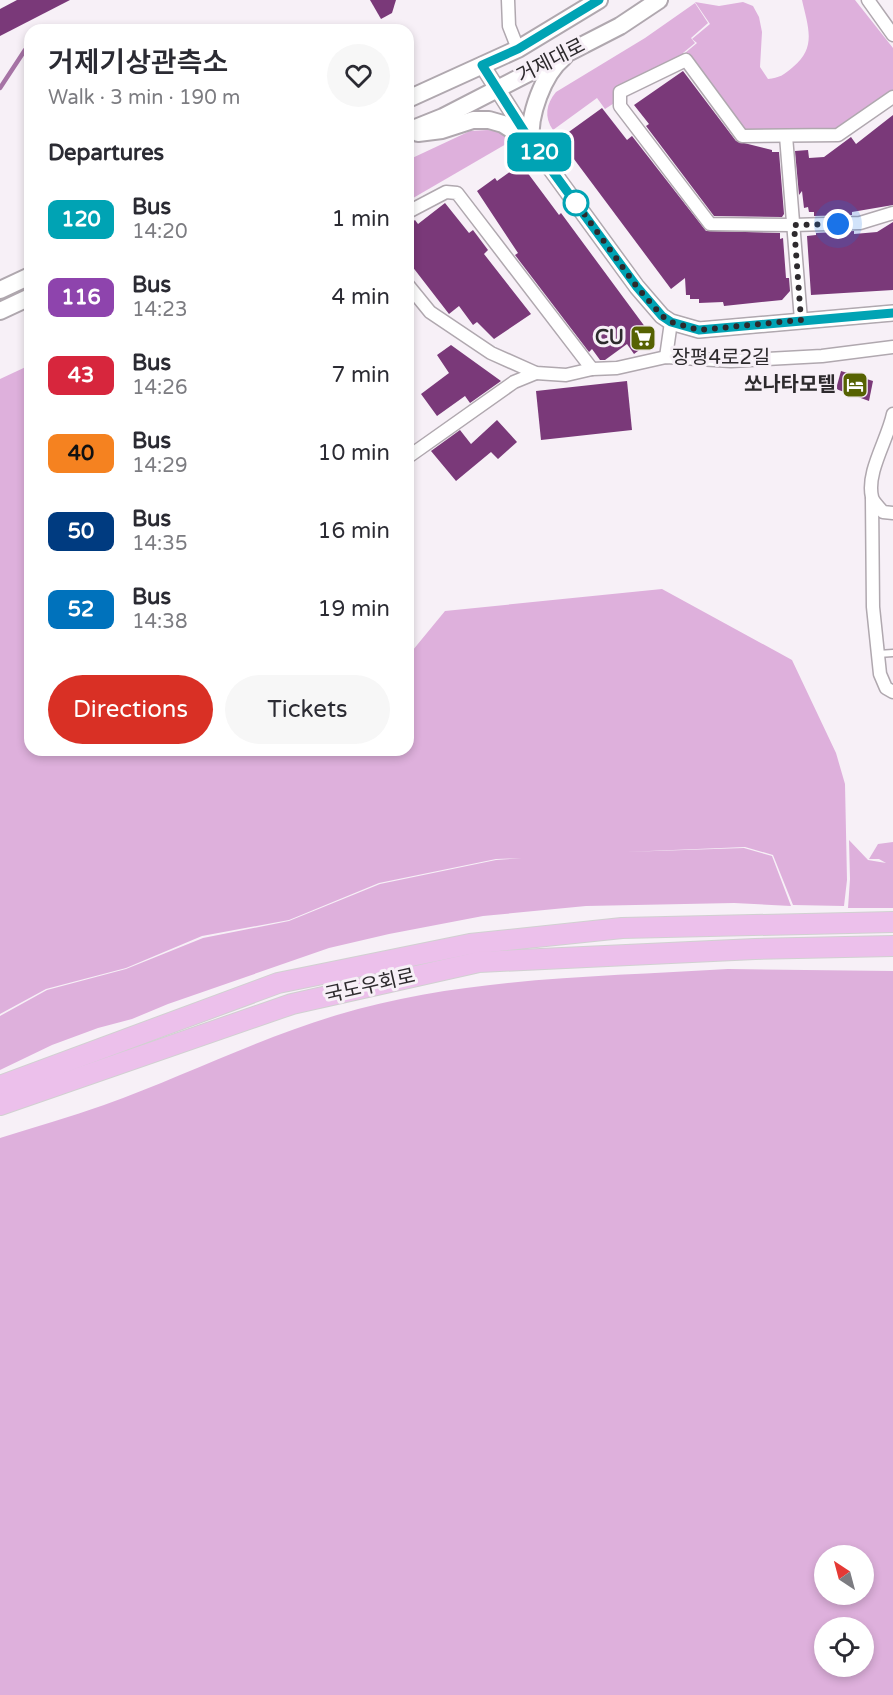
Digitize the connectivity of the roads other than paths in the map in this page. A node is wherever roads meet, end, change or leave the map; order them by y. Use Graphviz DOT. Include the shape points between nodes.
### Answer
graph roads {
  1 [pos="508,0"];
  2 [pos="599,0"];
  3 [pos="658,0"];
  4 [pos="868,0"];
  5 [pos="893,35"];
  6 [pos="518,49"];
  7 [pos="571,51"];
  8 [pos="482,65"];
  9 [pos="496,89"];
  10 [pos="414,96"];
  11 [pos="893,97"];
  12 [pos="414,129"];
  13 [pos="414,133"];
  14 [pos="786,136"];
  15 [pos="531,142"];
  16 [pos="414,209"];
  17 [pos="893,213"];
  18 [pos="794,225"];
  19 [pos="24,279"];
  20 [pos="0,290"];
  21 [pos="414,292"];
  22 [pos="24,300"];
  23 [pos="0,311"];
  24 [pos="893,313"];
  25 [pos="801,320"];
  26 [pos="671,322"];
  27 [pos="893,347"];
  28 [pos="666,357"];
  29 [pos="591,369"];
  30 [pos="536,373"];
  31 [pos="893,414"];
  32 [pos="414,453"];
  33 [pos="872,499"];
  34 [pos="893,513"];
  35 [pos="878,654"];
  36 [pos="893,654"];
  37 [pos="889,690"];
  38 [pos="893,702"];
  39 [pos="893,922"];
  40 [pos="893,946"];
  41 [pos="0,1086"];
  42 [pos="0,1105"];
  1 -- 6 [label="street" via="509,26"];
  2 -- 6 [label="main road, 거제대로"];
  3 -- 7 [label="main road, 거제대로" via="620,26"];
  4 -- 5 [label="street"];
  6 -- 8 [label="main road, 거제대로"];
  7 -- 9 [label="main road, 거제대로"];
  7 -- 15 [label="main road" via="559,61 542,91 530,128"];
  8 -- 9 [label="street"];
  8 -- 10 [label="main road, 거제대로"];
  9 -- 12 [label="main road, 거제대로"];
  9 -- 15 [label="street"];
  11 -- 14 [label="street" via="838,135"];
  13 -- 15 [label="main road" via="489,120"];
  14 -- 18 [label="street"];
  14 -- 18 [label="street" via="742,136 686,60 618,96 620,106 710,224"];
  15 -- 26 [label="street" via="637,287"];
  16 -- 29 [label="street" via="446,192 457,193"];
  17 -- 18 [label="street" via="860,224"];
  18 -- 25 [label="street"];
  19 -- 20 [label="main road"];
  21 -- 30 [label="street" via="430,312 491,353"];
  22 -- 23 [label="main road"];
  24 -- 25 [label="street"];
  25 -- 26 [label="street" via="699,330"];
  26 -- 28 [label="street"];
  27 -- 28 [label="street, 장평4로2길" via="731,361"];
  28 -- 29 [label="street, 장평4로2길" via="617,368"];
  29 -- 30 [label="street, 장평4로2길" via="566,375"];
  30 -- 32 [label="street" via="514,382"];
  31 -- 33 [label="street" via="873,470"];
  33 -- 34 [label="street" via="883,512"];
  33 -- 35 [label="street" via="873,607"];
  35 -- 36 [label="lane"];
  35 -- 37 [label="street" via="880,674"];
  37 -- 38 [label="street"];
  39 -- 41 [label="highway, 국도우회로" via="622,928 470,944 278,983"];
  40 -- 42 [label="highway, 국도우회로" via="478,962 292,1004"];
}
